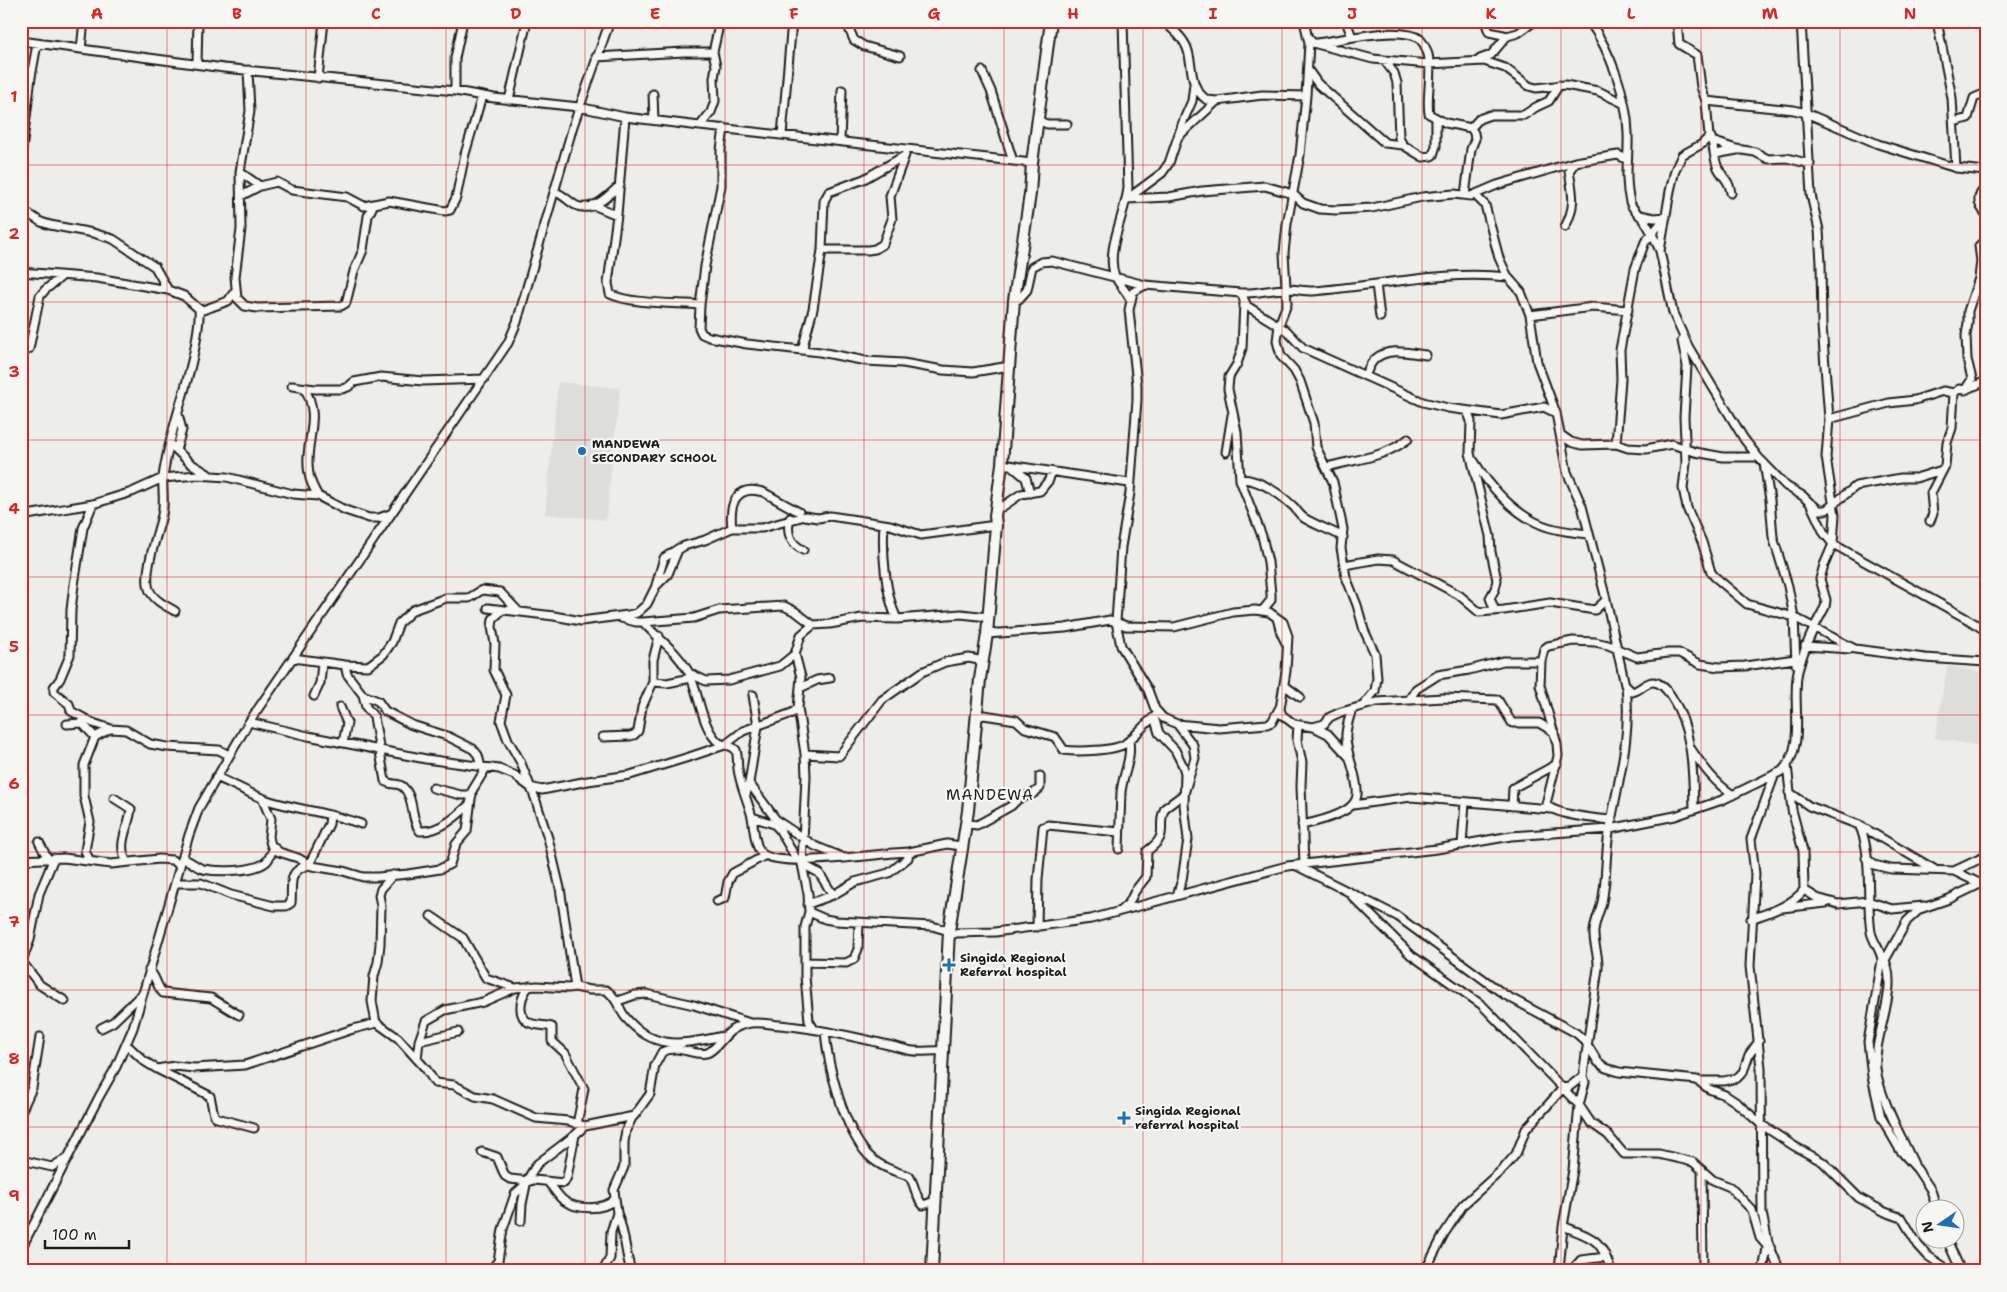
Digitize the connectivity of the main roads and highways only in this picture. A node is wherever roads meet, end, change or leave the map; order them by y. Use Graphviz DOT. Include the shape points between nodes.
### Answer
graph roads {
  1 [pos="1050,21"];
  2 [pos="932,1271"];
  1 -- 2 [label="main road" via="1014,300 1006,465 995,516 978,717 949,933"];
}
